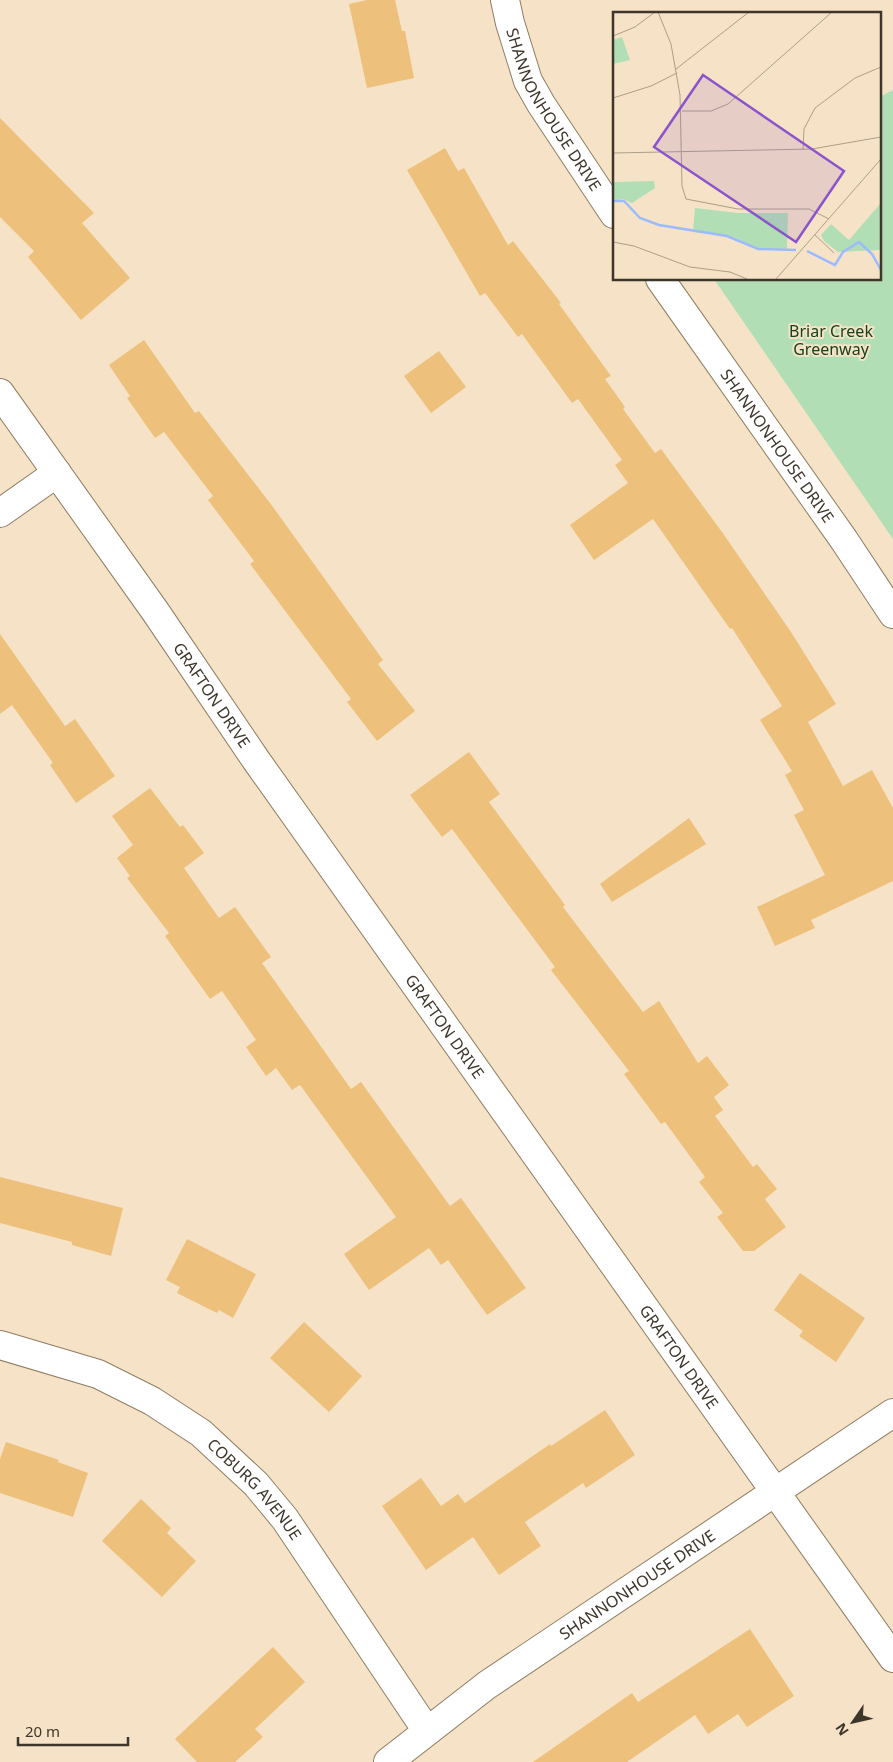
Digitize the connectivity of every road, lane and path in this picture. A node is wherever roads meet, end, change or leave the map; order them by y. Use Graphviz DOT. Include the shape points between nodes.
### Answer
graph roads {
  1 [pos="505,0"];
  2 [pos="613,213"];
  3 [pos="661,280"];
  4 [pos="0,393"];
  5 [pos="57,473"];
  6 [pos="0,513"];
  7 [pos="893,614"];
  8 [pos="0,1345"];
  9 [pos="893,1414"];
  10 [pos="776,1491"];
  11 [pos="893,1658"];
  12 [pos="427,1731"];
  13 [pos="388,1762"];
  1 -- 2 [label="street, SHANNONHOUSE DRIVE" via="528,81"];
  3 -- 7 [label="street, SHANNONHOUSE DRIVE"];
  4 -- 5 [label="street, GRAFTON DRIVE"];
  5 -- 6 [label="street"];
  5 -- 10 [label="street, GRAFTON DRIVE" via="256,760"];
  8 -- 12 [label="street, COBURG AVENUE" via="98,1374 152,1401 201,1433 256,1484 285,1519"];
  9 -- 10 [label="street, SHANNONHOUSE DRIVE"];
  10 -- 11 [label="street, GRAFTON DRIVE"];
  10 -- 12 [label="street, SHANNONHOUSE DRIVE" via="487,1686"];
  12 -- 13 [label="street, SHANNONHOUSE DRIVE"];
}
